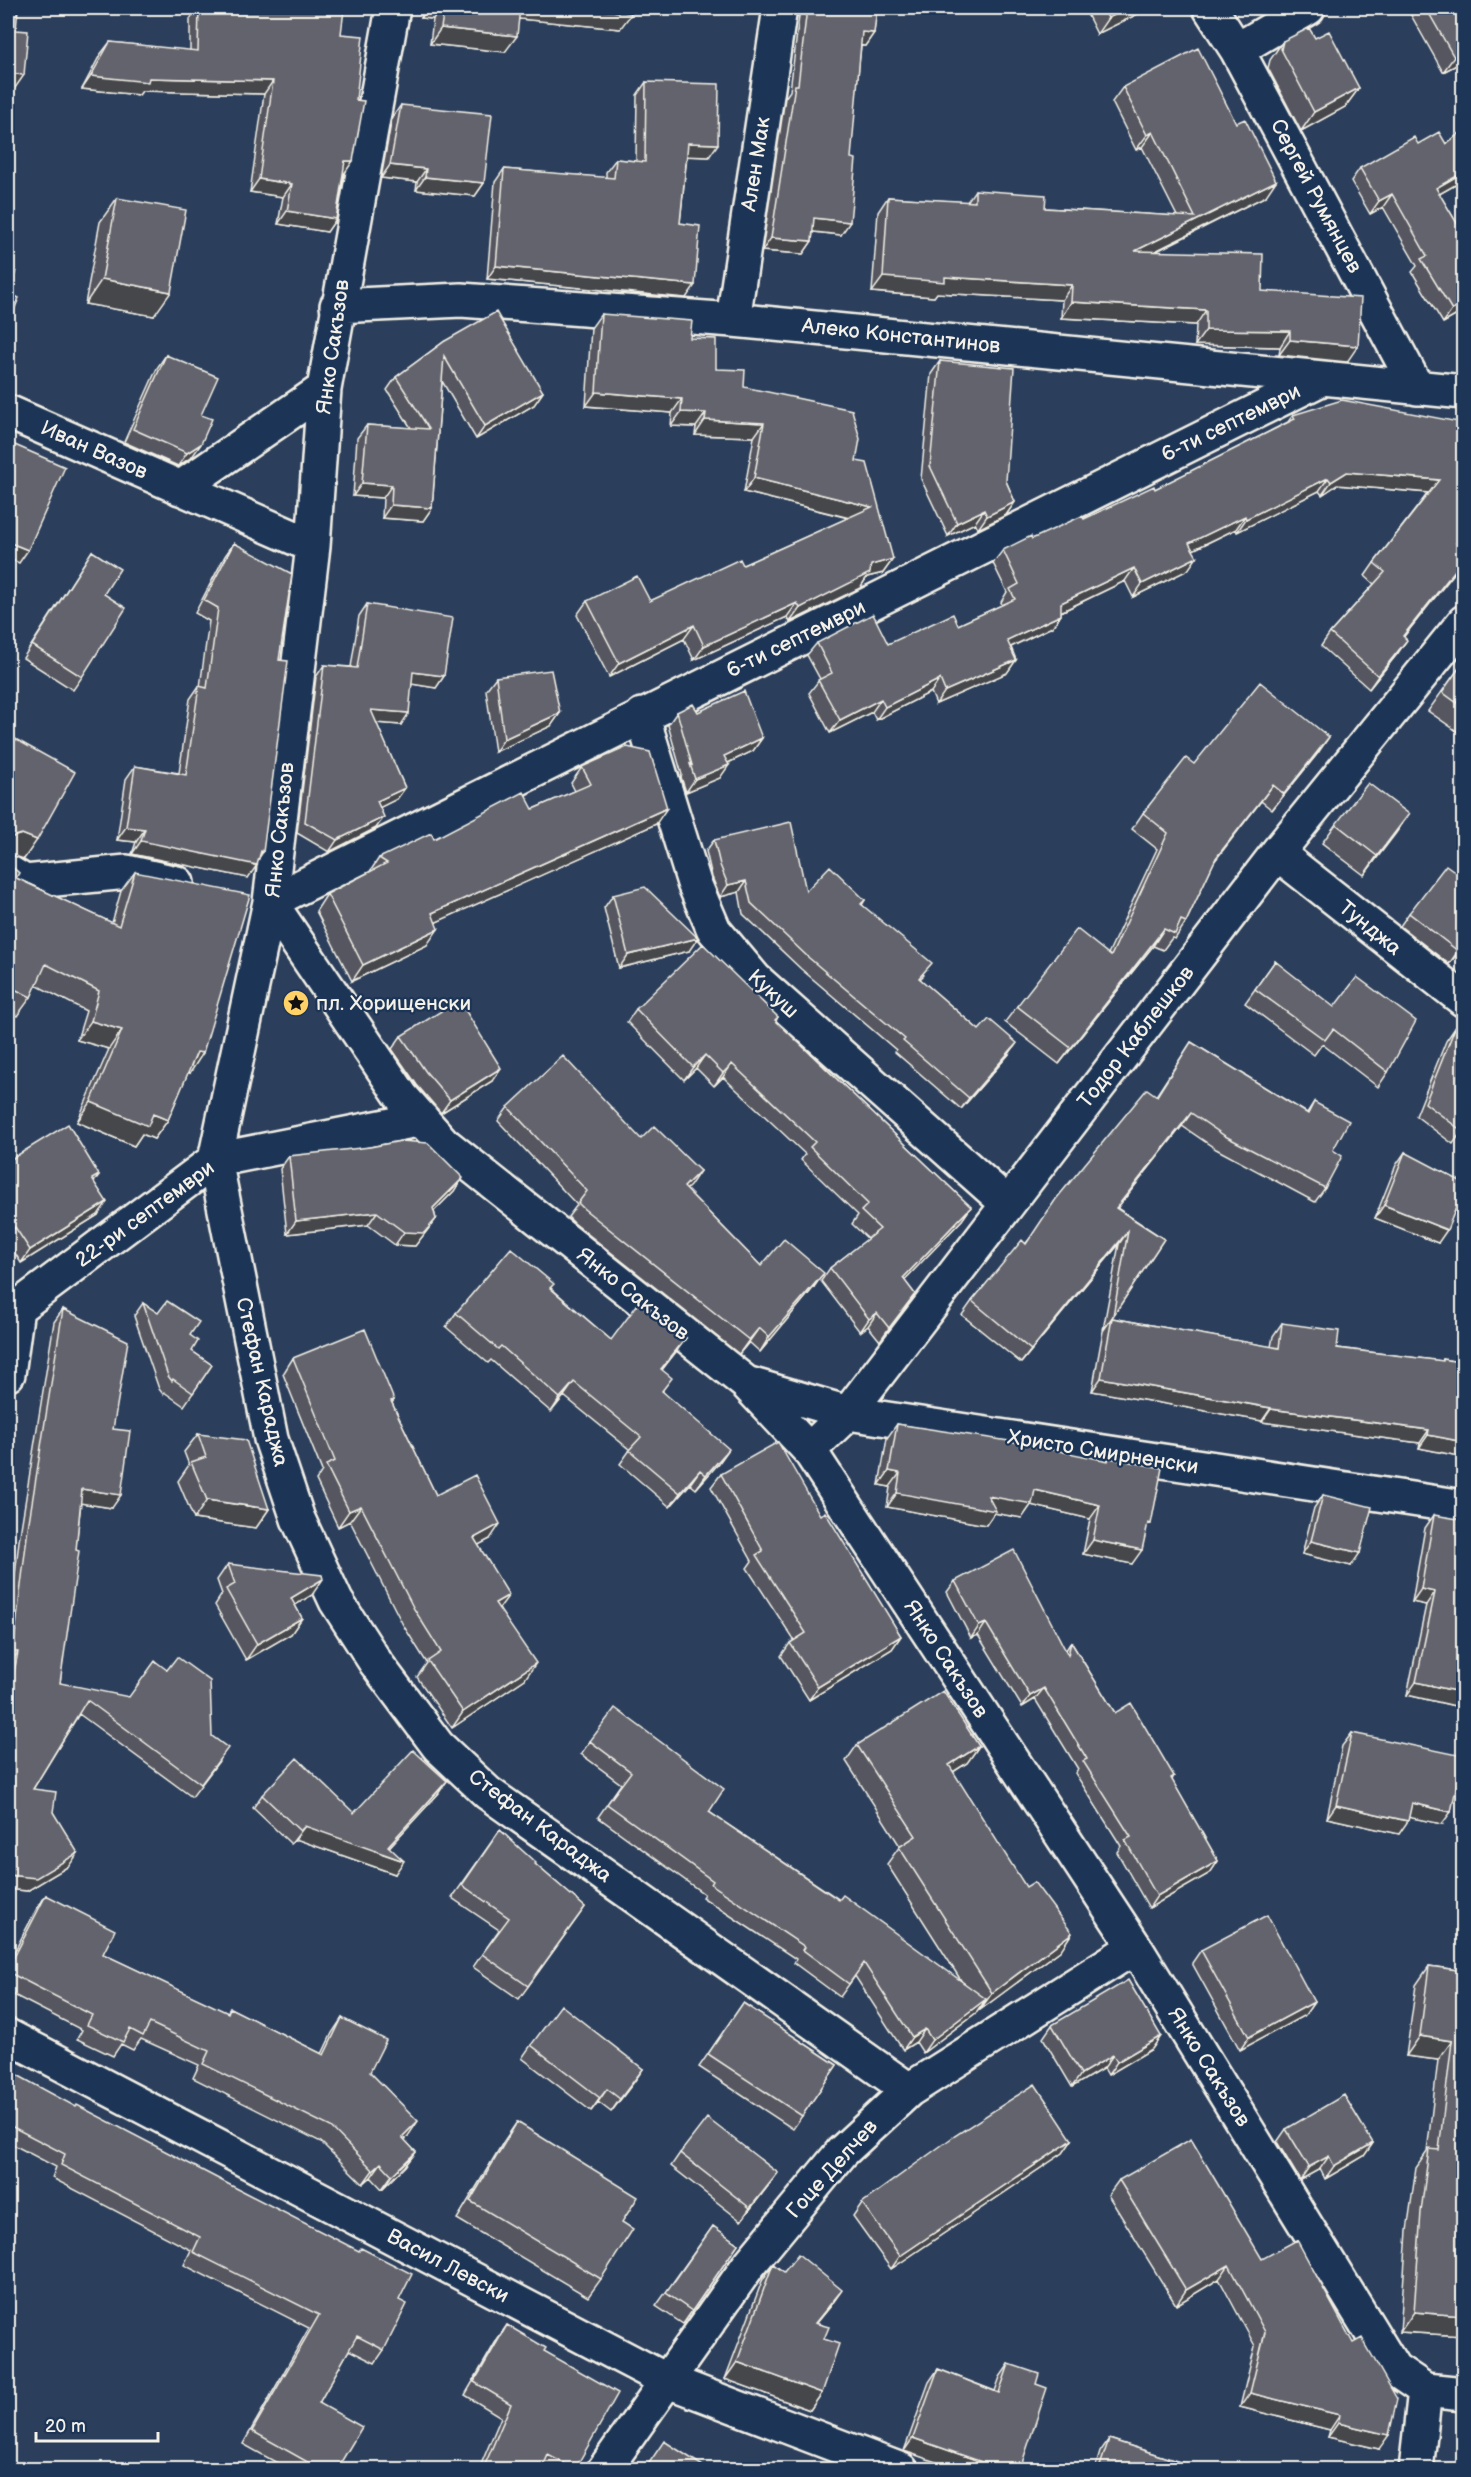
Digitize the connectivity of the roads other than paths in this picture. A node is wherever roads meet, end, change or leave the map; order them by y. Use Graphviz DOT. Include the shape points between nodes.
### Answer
graph roads {
  1 [pos="393,8"];
  2 [pos="780,8"];
  3 [pos="1210,8"];
  4 [pos="1308,8"];
  5 [pos="1237,50"];
  6 [pos="337,306"];
  7 [pos="733,320"];
  8 [pos="1323,378"];
  9 [pos="1417,388"];
  10 [pos="324,389"];
  11 [pos="1464,392"];
  12 [pos="8,412"];
  13 [pos="180,488"];
  14 [pos="313,546"];
  15 [pos="1464,622"];
  16 [pos="642,715"];
  17 [pos="1277,853"];
  18 [pos="8,872"];
  19 [pos="204,888"];
  20 [pos="237,895"];
  21 [pos="270,902"];
  22 [pos="1464,1000"];
  23 [pos="422,1119"];
  24 [pos="215,1160"];
  25 [pos="1008,1204"];
  26 [pos="12,1306"];
  27 [pos="8,1374"];
  28 [pos="746,1383"];
  29 [pos="848,1413"];
  30 [pos="809,1450"];
  31 [pos="1464,1507"];
  32 [pos="1135,1947"];
  33 [pos="8,2036"];
  34 [pos="909,2090"];
  35 [pos="668,2381"];
  36 [pos="1425,2390"];
  37 [pos="1464,2394"];
  38 [pos="604,2469"];
  39 [pos="901,2469"];
  40 [pos="1416,2469"];
  1 -- 6 [label="street, Янко Сакъзов"];
  2 -- 7 [label="street, Ален Мак"];
  3 -- 5 [label="street, Сергей Румянцев"];
  4 -- 5 [label="street"];
  5 -- 9 [label="street, Сергей Румянцев"];
  6 -- 7 [label="street, Алеко Константинов" via="461,300"];
  6 -- 10 [label="street, Янко Сакъзов"];
  7 -- 8 [label="street, Алеко Константинов"];
  8 -- 9 [label="street, Алеко Константинов"];
  8 -- 16 [label="street, 6-ти септември"];
  9 -- 11 [label="street, Алеко Константинов"];
  10 -- 13 [label="street"];
  10 -- 14 [label="street, Янко Сакъзов"];
  12 -- 13 [label="street, Иван Вазов"];
  13 -- 14 [label="street, Иван Вазов"];
  14 -- 21 [label="street, Янко Сакъзов"];
  15 -- 17 [label="street, Тодор Каблешков"];
  16 -- 21 [label="street, 6-ти септември"];
  16 -- 25 [label="street, Кукуш" via="694,883 714,930 755,980"];
  17 -- 22 [label="street, Тунджа"];
  17 -- 25 [label="street, Тодор Каблешков"];
  18 -- 19 [label="street" via="25,882 127,872"];
  20 -- 21 [label="street"];
  21 -- 23 [label="street, Янко Сакъзов" via="402,1097"];
  21 -- 24 [label="street, Стефан Караджа"];
  23 -- 24 [label="street, 22-ри септември"];
  23 -- 28 [label="street, Янко Сакъзов" via="443,1143"];
  24 -- 26 [label="street, 22-ри септември"];
  24 -- 34 [label="street, Стефан Караджа" via="271,1439 298,1519 336,1601 438,1746 488,1793"];
  25 -- 29 [label="street, Тодор Каблешков"];
  26 -- 27 [label="street, 22-ри септември"];
  28 -- 29 [label="street, Христо Смирненски"];
  28 -- 30 [label="street, Янко Сакъзов"];
  29 -- 30 [label="street, Тодор Каблешков"];
  29 -- 31 [label="street, Христо Смирненски"];
  30 -- 32 [label="street, Янко Сакъзов"];
  32 -- 34 [label="street, Гоце Делчев"];
  32 -- 36 [label="street, Янко Сакъзов" via="1394,2369"];
  33 -- 35 [label="street, Васил Левски"];
  34 -- 35 [label="street, Гоце Делчев" via="835,2161 748,2266"];
  35 -- 38 [label="street, Гоце Делчев"];
  35 -- 39 [label="street, Васил Левски"];
  36 -- 37 [label="street"];
  36 -- 40 [label="street"];
}
